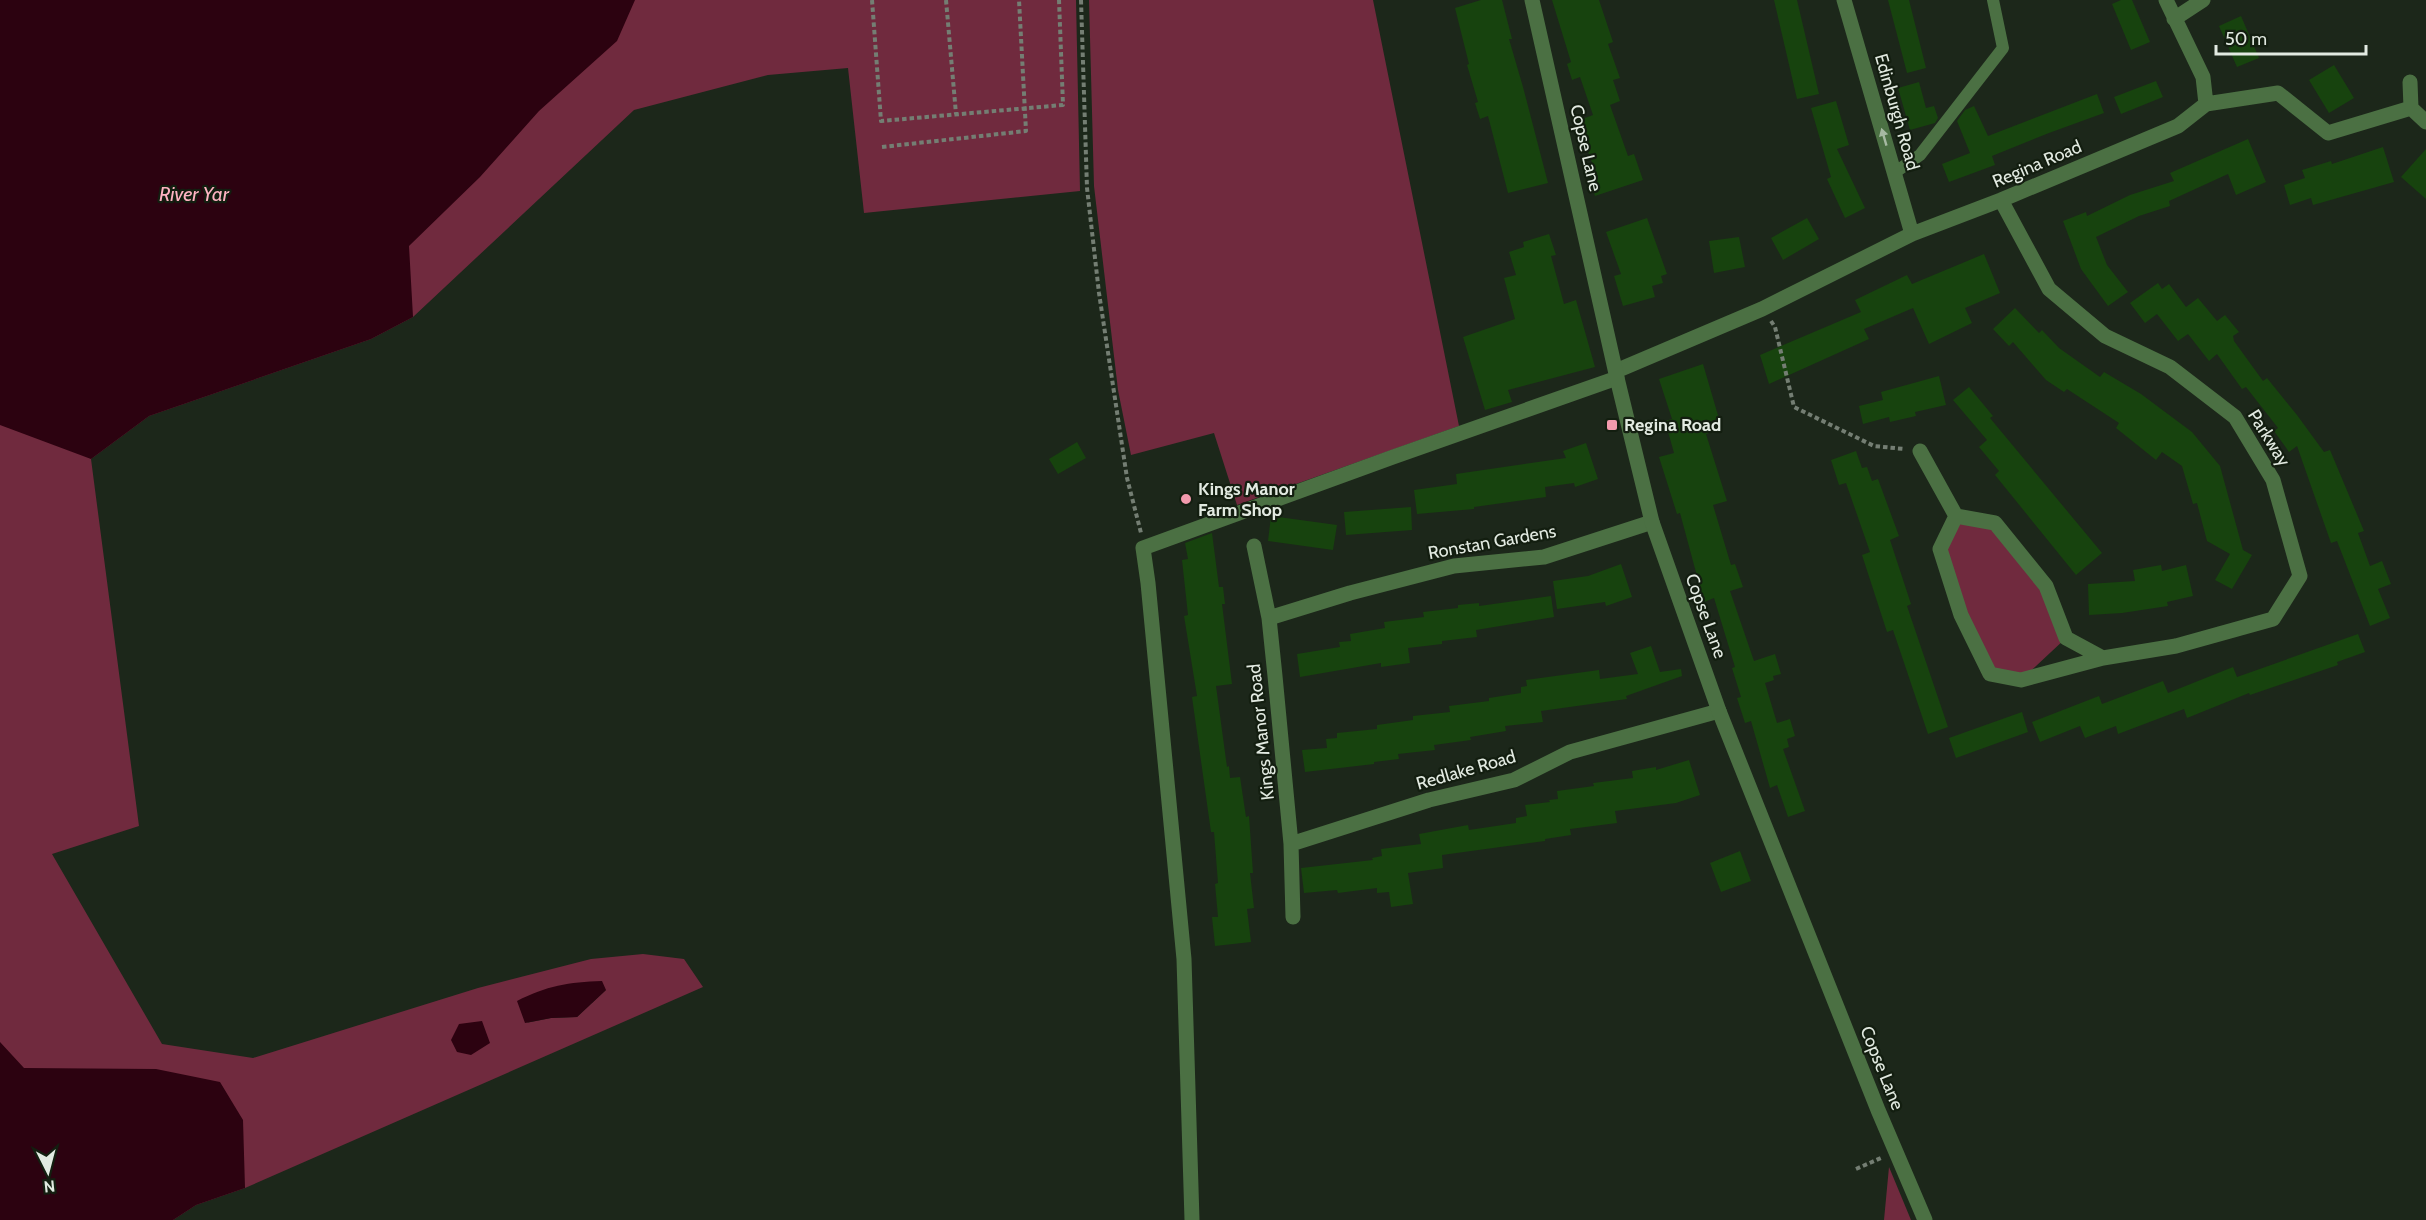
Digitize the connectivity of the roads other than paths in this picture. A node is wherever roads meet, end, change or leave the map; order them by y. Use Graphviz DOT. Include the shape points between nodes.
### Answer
graph roads {
  1 [pos="1532,0"];
  2 [pos="1844,0"];
  3 [pos="1993,0"];
  4 [pos="2166,0"];
  5 [pos="2203,0"];
  6 [pos="2174,19"];
  7 [pos="2410,82"];
  8 [pos="2206,104"];
  9 [pos="2411,108"];
  10 [pos="2426,122"];
  11 [pos="1894,173"];
  12 [pos="2001,200"];
  13 [pos="1912,234"];
  14 [pos="1617,375"];
  15 [pos="1920,451"];
  16 [pos="1956,516"];
  17 [pos="1652,522"];
  18 [pos="1254,546"];
  19 [pos="1269,618"];
  20 [pos="2103,658"];
  21 [pos="1719,711"];
  22 [pos="1291,844"];
  23 [pos="1293,917"];
  24 [pos="1192,1220"];
  25 [pos="1924,1220"];
  1 -- 14 [label="street, Copse Lane"];
  11 -- 2 [label="street, Edinburgh Road, one-way"];
  3 -- 11 [label="lane" via="2003,48 1920,155"];
  4 -- 6 [label="street"];
  5 -- 6 [label="street"];
  6 -- 8 [label="street" via="2203,77"];
  7 -- 9 [label="street"];
  8 -- 9 [label="street" via="2278,93 2328,133"];
  8 -- 12 [label="street, Regina Road" via="2178,126"];
  9 -- 10 [label="street"];
  11 -- 13 [label="street, Edinburgh Road"];
  12 -- 13 [label="street, Regina Road"];
  12 -- 20 [label="street, Parkway" via="2049,289 2105,336 2170,367 2235,417 2273,480 2300,576 2273,620 2176,646"];
  13 -- 14 [label="street, Regina Road"];
  14 -- 17 [label="street, Copse Lane"];
  14 -- 24 [label="street, Regina Road" via="1143,548 1184,959"];
  15 -- 16 [label="street"];
  16 -- 20 [label="street" via="1995,523 2046,586 2066,638"];
  16 -- 20 [label="street, Parkway" via="1940,549 1961,615 1990,674 2021,680"];
  17 -- 19 [label="street, Ronstan Gardens" via="1544,556 1454,566"];
  17 -- 21 [label="street, Copse Lane"];
  18 -- 19 [label="street, Kings Manor Road"];
  19 -- 22 [label="street, Kings Manor Road"];
  21 -- 22 [label="street, Redlake Road" via="1570,752 1514,780 1429,800"];
  21 -- 25 [label="street, Copse Lane"];
  22 -- 23 [label="street, Kings Manor Road"];
}
